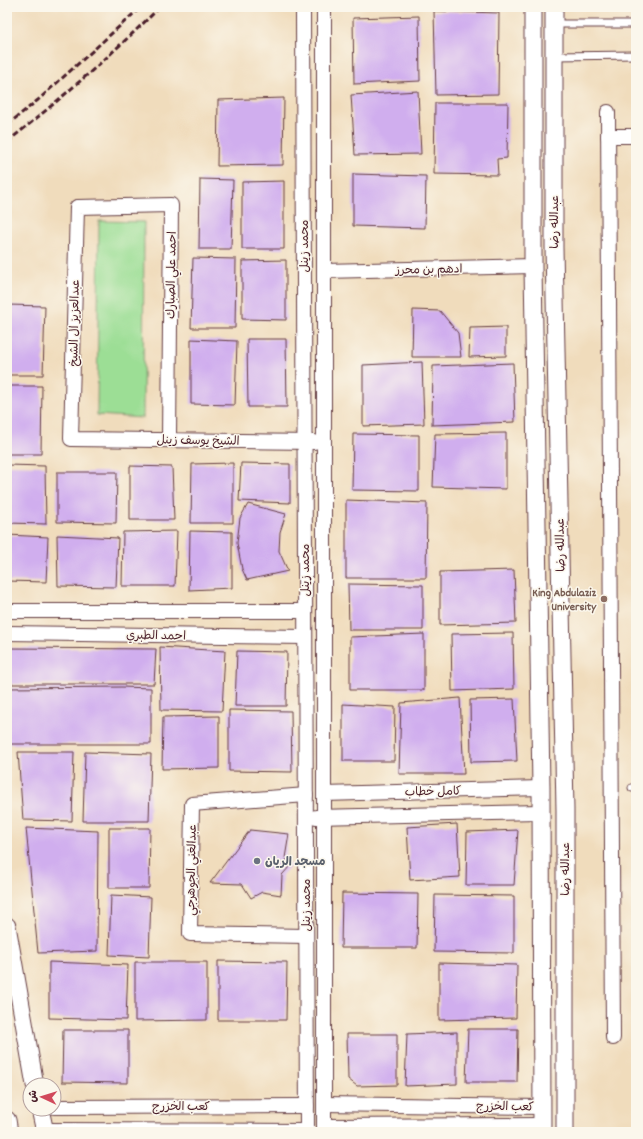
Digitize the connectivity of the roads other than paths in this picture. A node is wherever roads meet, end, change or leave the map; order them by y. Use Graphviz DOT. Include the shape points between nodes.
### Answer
graph roads {
  1 [pos="303,7"];
  2 [pos="324,7"];
  3 [pos="533,7"];
  4 [pos="554,7"];
  5 [pos="554,24"];
  6 [pos="636,24"];
  7 [pos="636,55"];
  8 [pos="554,56"];
  9 [pos="608,112"];
  10 [pos="608,136"];
  11 [pos="636,136"];
  12 [pos="77,207"];
  13 [pos="533,266"];
  14 [pos="324,271"];
  15 [pos="71,439"];
  16 [pos="169,440"];
  17 [pos="324,441"];
  18 [pos="305,442"];
  19 [pos="7,611"];
  20 [pos="305,611"];
  21 [pos="7,633"];
  22 [pos="306,637"];
  23 [pos="541,788"];
  24 [pos="324,794"];
  25 [pos="306,795"];
  26 [pos="541,812"];
  27 [pos="306,817"];
  28 [pos="324,817"];
  29 [pos="7,926"];
  30 [pos="306,936"];
  31 [pos="613,1038"];
  32 [pos="35,1077"];
  33 [pos="324,1104"];
  34 [pos="307,1106"];
  35 [pos="62,1107"];
  36 [pos="541,1107"];
  37 [pos="42,1117"];
  38 [pos="7,1120"];
  39 [pos="324,1129"];
  40 [pos="542,1129"];
  41 [pos="45,1131"];
  42 [pos="307,1131"];
  43 [pos="9,1132"];
  44 [pos="565,1132"];
  1 -- 18 [label="street, محمد زينل"];
  2 -- 14 [label="street, محمد زينل"];
  3 -- 13 [label="street, عبدالله رضا"];
  4 -- 5 [label="street, عبدالله رضا"];
  5 -- 6 [label="lane"];
  5 -- 8 [label="street, عبدالله رضا"];
  7 -- 8 [label="lane"];
  8 -- 44 [label="street, عبدالله رضا" via="554,255 565,810"];
  9 -- 10 [label="street"];
  10 -- 11 [label="street"];
  10 -- 31 [label="street"];
  12 -- 15 [label="street, عبدالعزيز ال الشيخ"];
  12 -- 16 [label="street, احمد علي الصبارك" via="171,205"];
  13 -- 14 [label="street, ادهم بن محرز"];
  13 -- 23 [label="street, عبدالله رضا"];
  14 -- 17 [label="street, محمد زينل"];
  15 -- 16 [label="street, الشيخ يوسف زينل"];
  16 -- 18 [label="street, الشيخ يوسف زينل"];
  17 -- 18 [label="street, الشيخ يوسف زينل"];
  17 -- 24 [label="street, محمد زينل"];
  18 -- 20 [label="street, محمد زينل"];
  19 -- 20 [label="street, احمد الطبري"];
  20 -- 22 [label="street, محمد زينل"];
  21 -- 22 [label="street, احمد الطبري"];
  22 -- 25 [label="street, محمد زينل"];
  23 -- 24 [label="street, كامل خطاب"];
  23 -- 26 [label="street, عبدالله رضا"];
  24 -- 28 [label="street, محمد زينل"];
  25 -- 27 [label="street, محمد زينل"];
  25 -- 30 [label="street, عبدالغني الجوهرجي" via="192,804 190,934"];
  26 -- 28 [label="street, كامل خطاب"];
  26 -- 36 [label="street, عبدالله رضا"];
  27 -- 28 [label="street, كامل خطاب"];
  27 -- 30 [label="street, محمد زينل"];
  28 -- 33 [label="street, محمد زينل"];
  29 -- 32 [label="street"];
  30 -- 34 [label="street, محمد زينل"];
  33 -- 36 [label="street, كعب الخزرج"];
  33 -- 39 [label="street, محمد زينل"];
  34 -- 35 [label="street, كعب الخزرج"];
  34 -- 42 [label="street, محمد زينل"];
  36 -- 40 [label="street, عبدالله رضا"];
  37 -- 41 [label="street"];
  38 -- 43 [label="street"];
  39 -- 40 [label="street, كعب الخزرج"];
  41 -- 42 [label="street, كعب الخزرج"];
}
